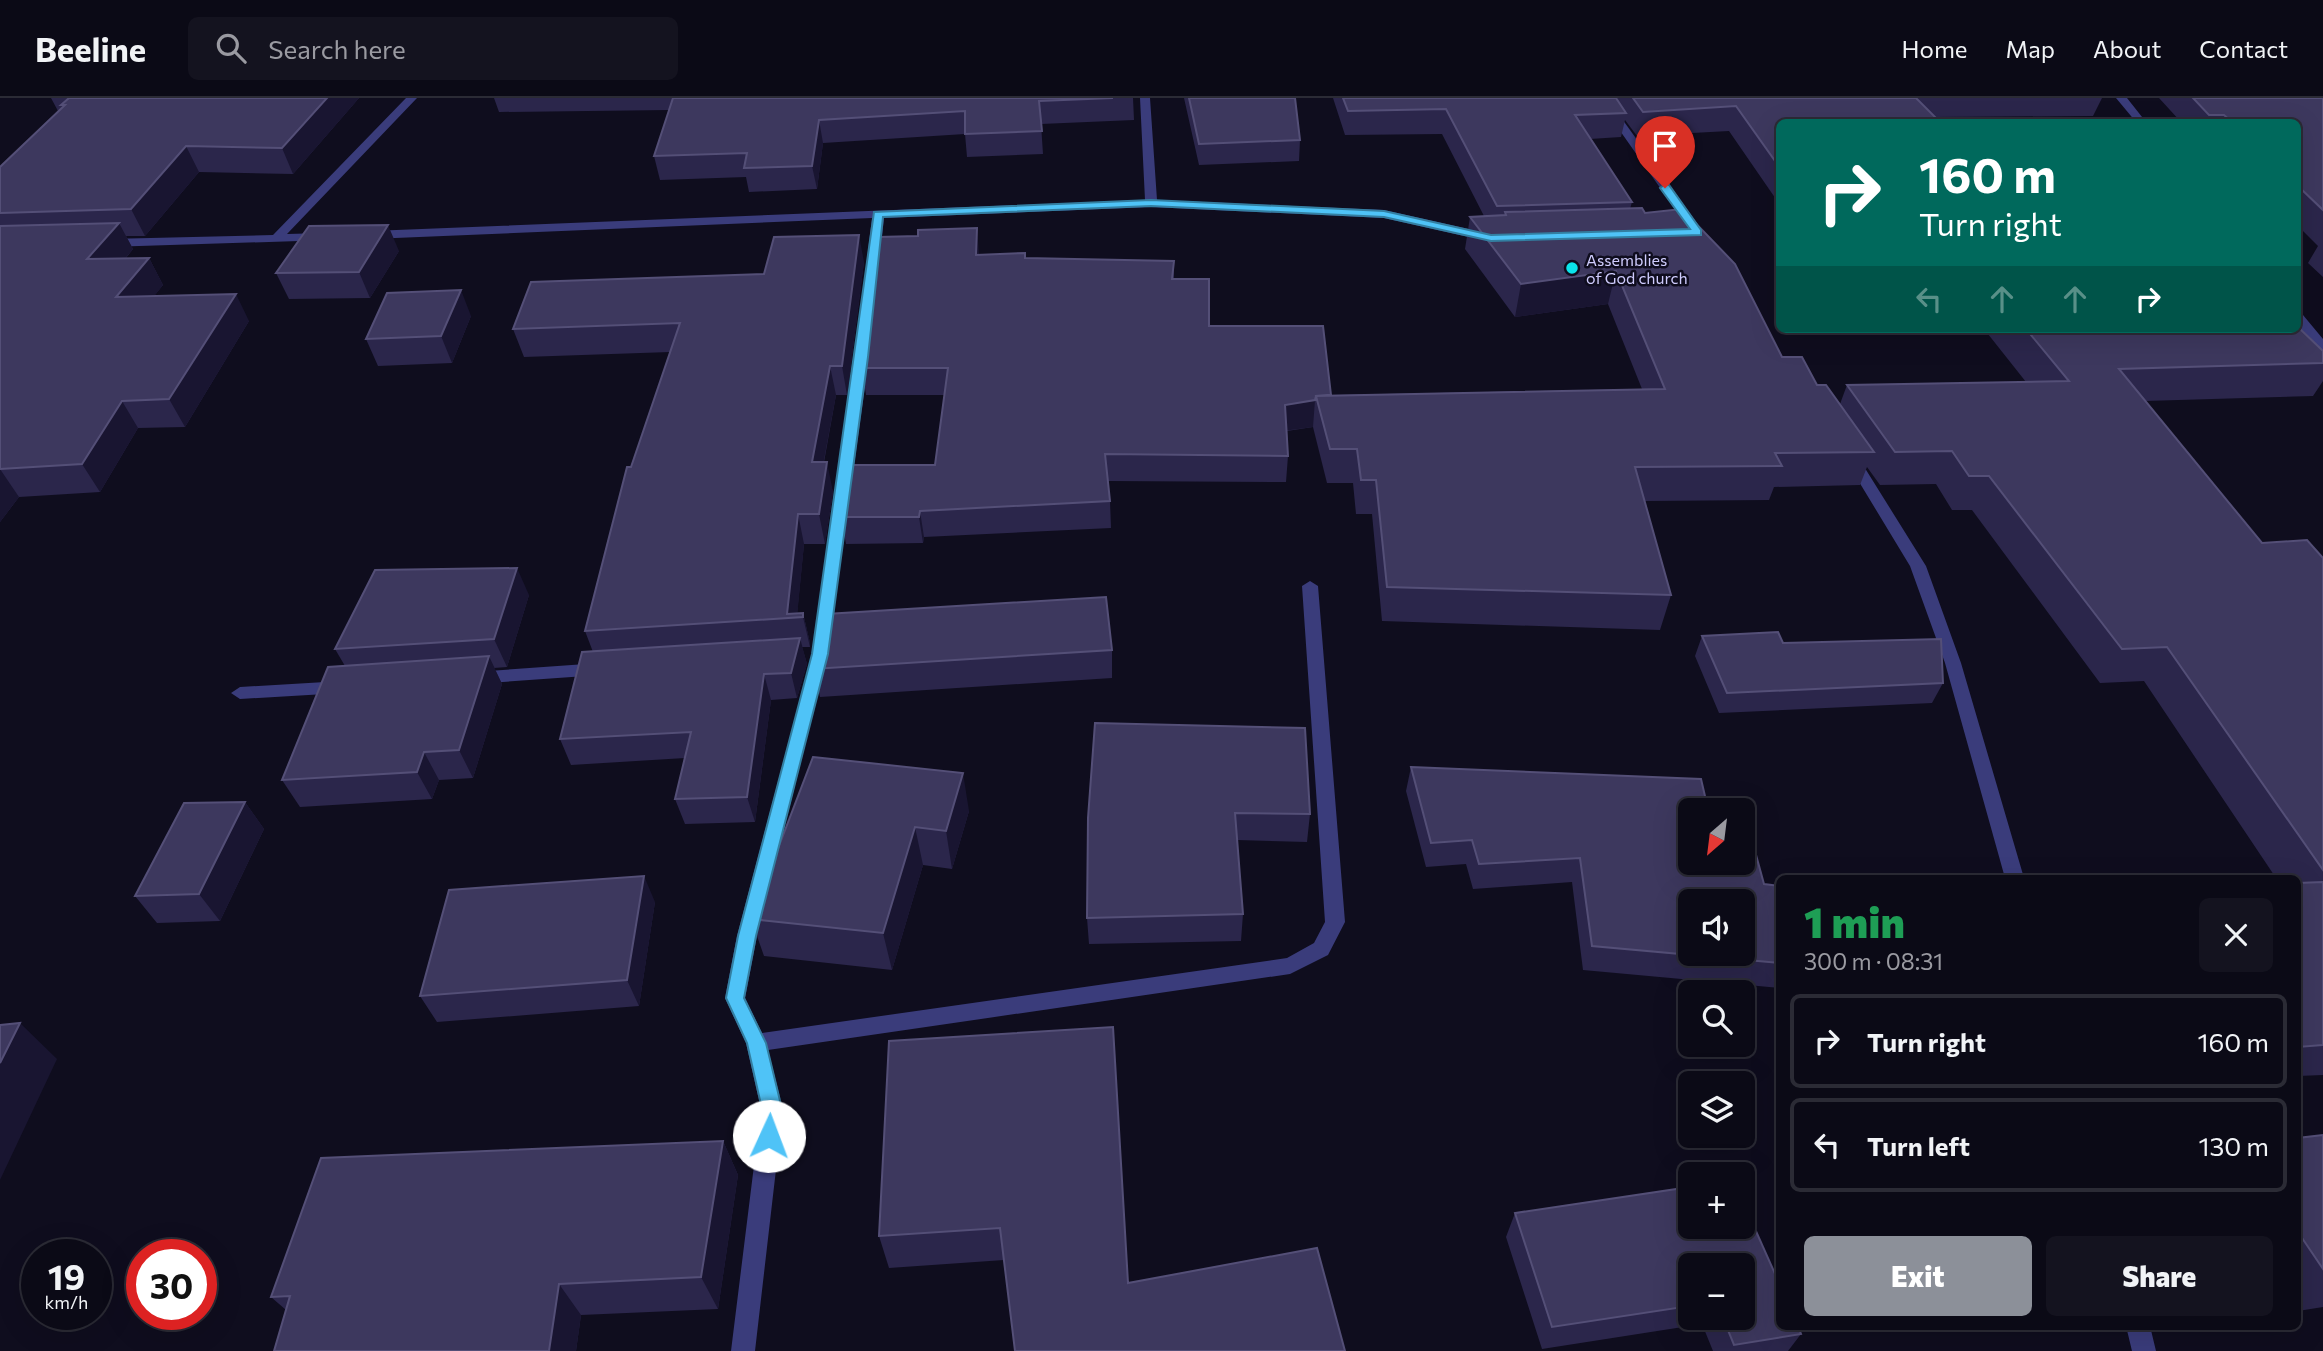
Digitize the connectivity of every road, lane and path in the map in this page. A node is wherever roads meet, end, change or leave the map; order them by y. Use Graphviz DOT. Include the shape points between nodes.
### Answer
graph roads {
  1 [pos="412,98"];
  2 [pos="1145,98"];
  3 [pos="1602,98"];
  4 [pos="2121,98"];
  5 [pos="2138,119"];
  6 [pos="1151,203"];
  7 [pos="878,214"];
  8 [pos="358,235"];
  9 [pos="344,236"];
  10 [pos="1695,236"];
  11 [pos="1505,238"];
  12 [pos="276,239"];
  13 [pos="96,243"];
  14 [pos="2301,321"];
  15 [pos="2323,347"];
  16 [pos="1844,446"];
  17 [pos="1310,586"];
  18 [pos="611,669"];
  19 [pos="459,679"];
  20 [pos="363,685"];
  21 [pos="240,693"];
  22 [pos="2014,875"];
  23 [pos="756,1043"];
  24 [pos="2138,1330"];
  25 [pos="743,1351"];
  26 [pos="2144,1351"];
  1 -- 12 [label="street"];
  2 -- 6 [label="street"];
  3 -- 10 [label="street"];
  4 -- 5 [label="street"];
  6 -- 7 [label="street"];
  6 -- 11 [label="street" via="1384,214"];
  7 -- 8 [label="street"];
  7 -- 23 [label="street" via="862,357 813,654 735,998"];
  9 -- 12 [label="street"];
  12 -- 13 [label="street"];
  14 -- 15 [label="street"];
  16 -- 22 [label="street" via="1918,566 1952,663"];
  17 -- 23 [label="street" via="1335,922 1321,949 1290,966"];
  18 -- 19 [label="street"];
  20 -- 21 [label="street"];
  23 -- 25 [label="street" via="772,1109"];
  24 -- 26 [label="street"];
}
